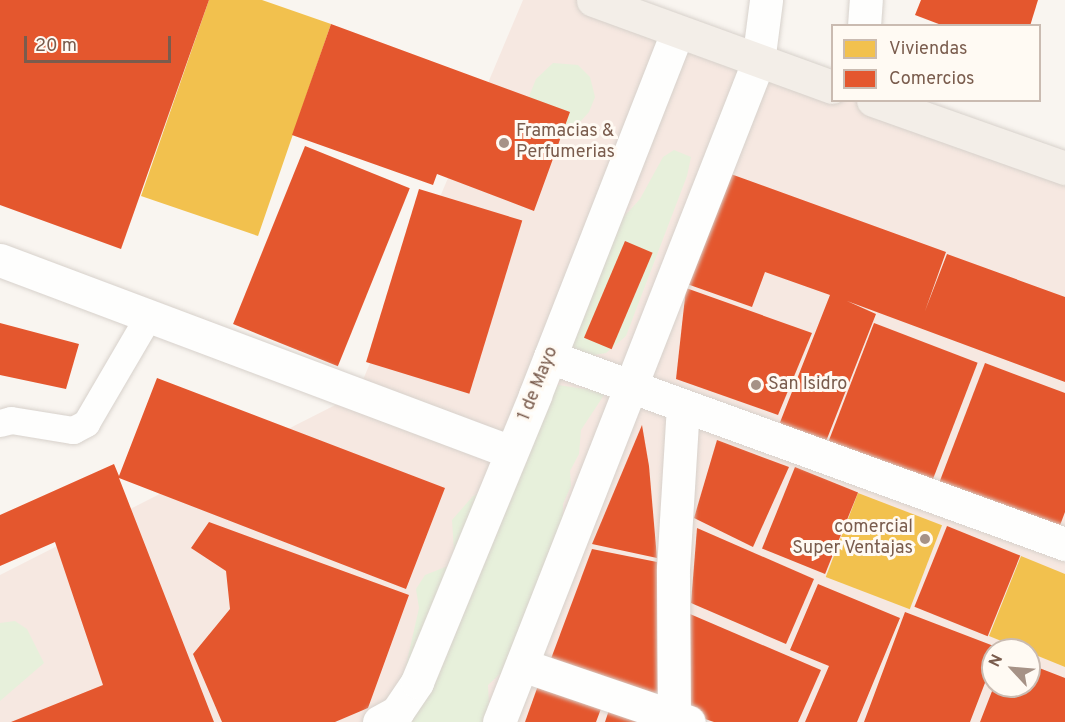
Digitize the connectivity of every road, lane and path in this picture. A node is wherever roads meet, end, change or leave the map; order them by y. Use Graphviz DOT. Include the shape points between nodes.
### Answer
graph roads {
  1 [pos="593,0"];
  2 [pos="766,0"];
  3 [pos="866,0"];
  4 [pos="864,24"];
  5 [pos="677,32"];
  6 [pos="758,62"];
  7 [pos="831,87"];
  8 [pos="879,102"];
  9 [pos="1065,168"];
  10 [pos="0,260"];
  11 [pos="148,315"];
  12 [pos="550,357"];
  13 [pos="628,386"];
  14 [pos="683,407"];
  15 [pos="0,423"];
  16 [pos="511,452"];
  17 [pos="1065,544"];
  18 [pos="522,665"];
  19 [pos="679,720"];
  20 [pos="379,722"];
  21 [pos="499,722"];
  1 -- 5 [label="main road"];
  2 -- 6 [label="street"];
  3 -- 4 [label="street"];
  5 -- 6 [label="main road"];
  5 -- 12 [label="street, 1 de Mayo"];
  6 -- 7 [label="main road"];
  6 -- 13 [label="street"];
  8 -- 9 [label="main road"];
  10 -- 11 [label="street"];
  11 -- 15 [label="lane" via="86,423 73,430 11,420"];
  11 -- 16 [label="street"];
  12 -- 13 [label="street"];
  12 -- 16 [label="street, 1 de Mayo"];
  13 -- 14 [label="street"];
  13 -- 18 [label="street"];
  14 -- 17 [label="street"];
  14 -- 19 [label="street" via="673,569"];
  16 -- 20 [label="street, 1 de Mayo" via="417,682 397,712"];
  18 -- 19 [label="street"];
  18 -- 21 [label="street"];
}
